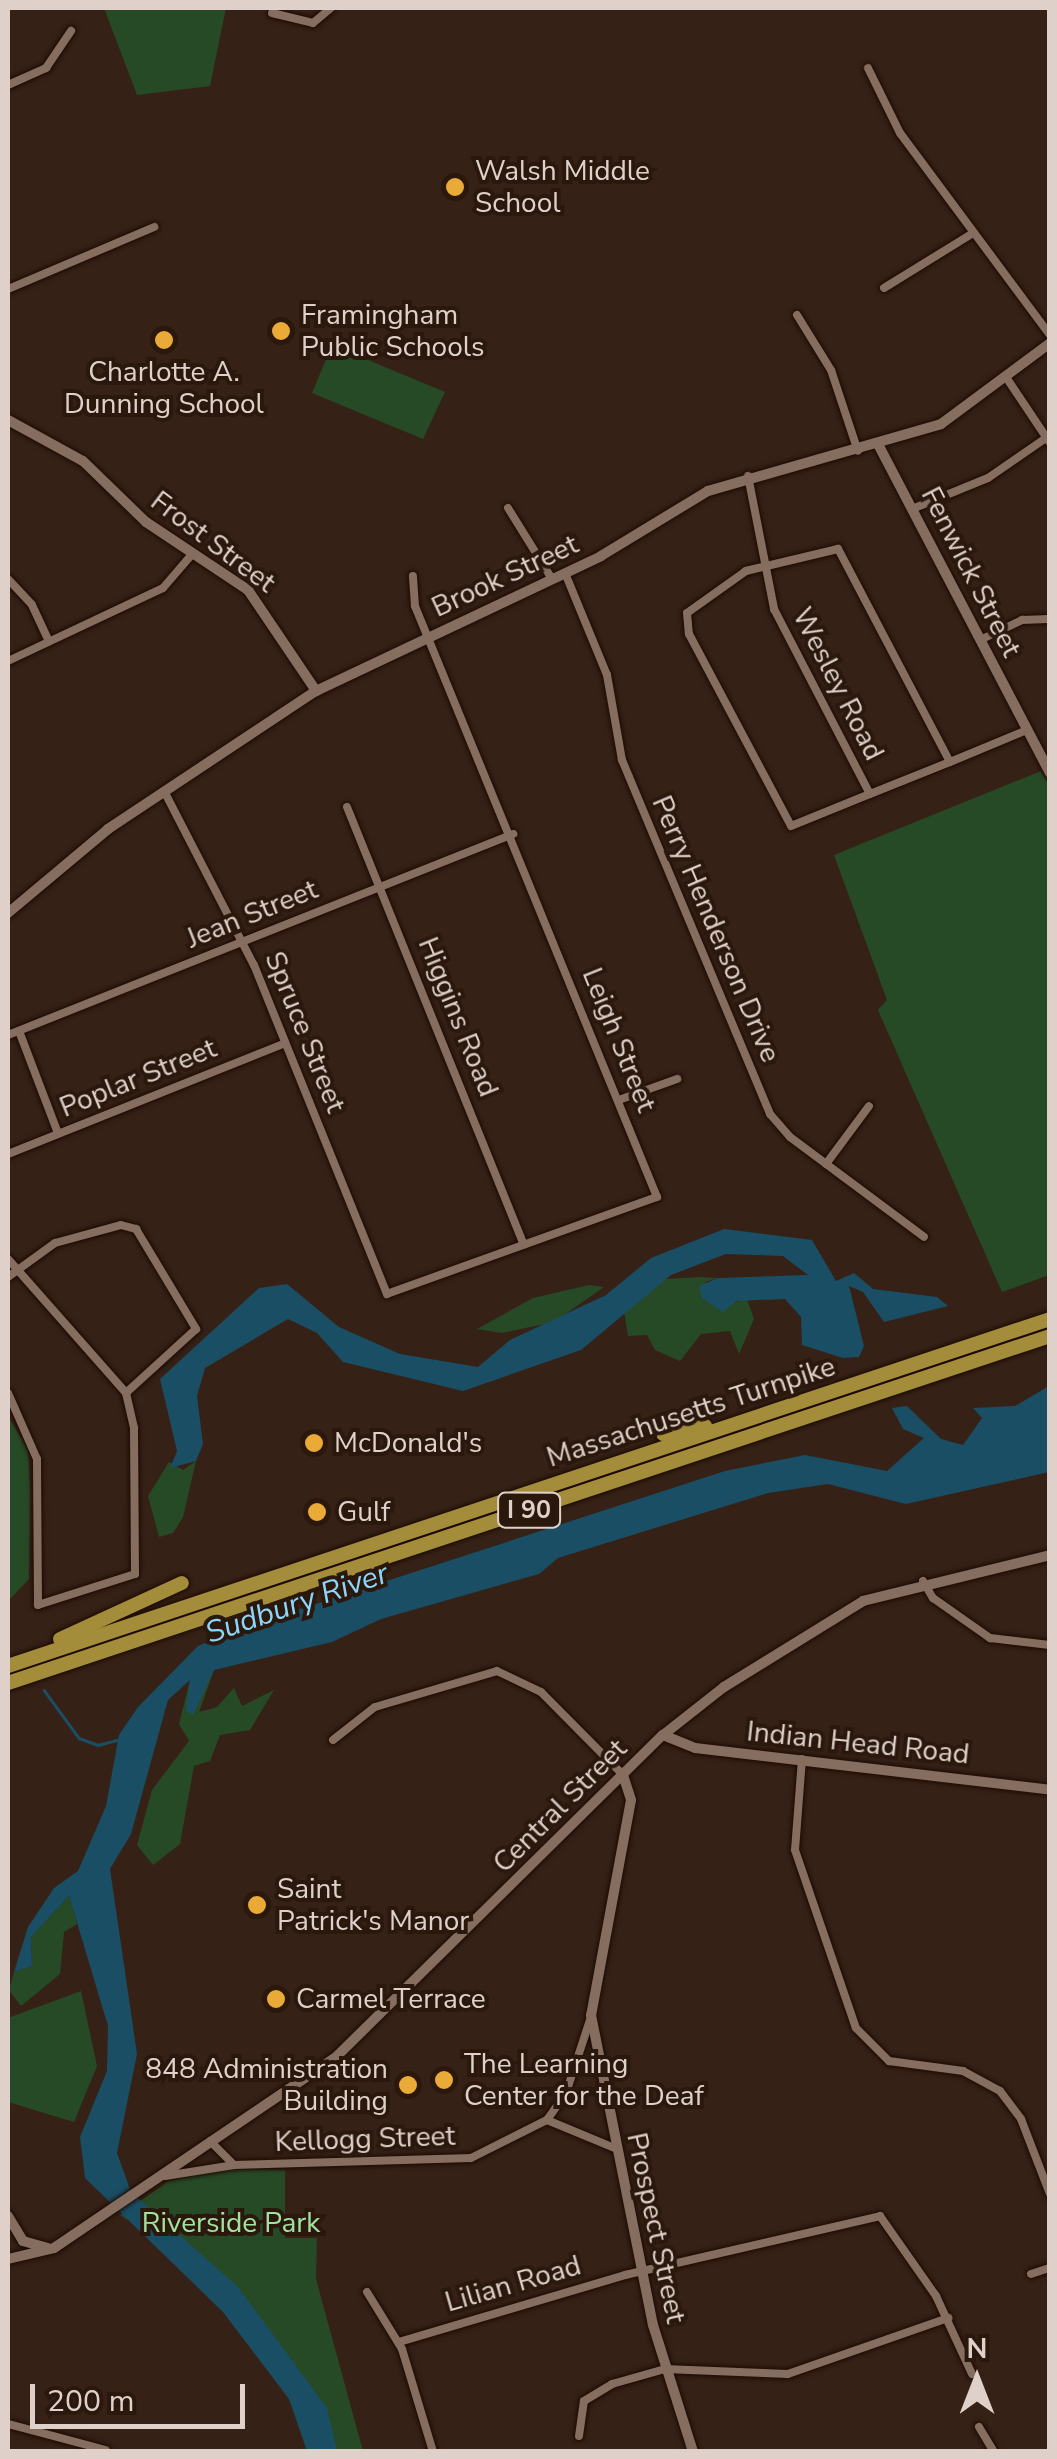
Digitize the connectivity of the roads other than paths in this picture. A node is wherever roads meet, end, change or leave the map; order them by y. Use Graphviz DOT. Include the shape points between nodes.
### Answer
graph roads {
  1 [pos="332,8"];
  2 [pos="272,14"];
  3 [pos="72,31"];
  4 [pos="868,68"];
  5 [pos="8,85"];
  6 [pos="154,227"];
  7 [pos="974,233"];
  8 [pos="8,288"];
  9 [pos="884,288"];
  10 [pos="797,315"];
  11 [pos="1050,335"];
  12 [pos="1050,344"];
  13 [pos="1008,380"];
  14 [pos="8,420"];
  15 [pos="1048,440"];
  16 [pos="880,446"];
  17 [pos="858,451"];
  18 [pos="748,476"];
  19 [pos="508,508"];
  20 [pos="912,509"];
  21 [pos="193,553"];
  22 [pos="767,565"];
  23 [pos="565,574"];
  24 [pos="413,576"];
  25 [pos="552,579"];
  26 [pos="8,580"];
  27 [pos="1049,620"];
  28 [pos="430,636"];
  29 [pos="980,640"];
  30 [pos="49,642"];
  31 [pos="8,661"];
  32 [pos="316,691"];
  33 [pos="1027,730"];
  34 [pos="950,762"];
  35 [pos="1050,773"];
  36 [pos="164,791"];
  37 [pos="870,794"];
  38 [pos="347,807"];
  39 [pos="513,834"];
  40 [pos="381,886"];
  41 [pos="8,913"];
  42 [pos="243,941"];
  43 [pos="18,1031"];
  44 [pos="8,1035"];
  45 [pos="285,1043"];
  46 [pos="677,1078"];
  47 [pos="619,1100"];
  48 [pos="868,1106"];
  49 [pos="58,1134"];
  50 [pos="8,1154"];
  51 [pos="826,1164"];
  52 [pos="924,1237"];
  53 [pos="524,1245"];
  54 [pos="8,1259"];
  55 [pos="16,1269"];
  56 [pos="8,1277"];
  57 [pos="391,1295"];
  58 [pos="1050,1319"];
  59 [pos="1050,1336"];
  60 [pos="126,1393"];
  61 [pos="8,1394"];
  62 [pos="755,1417"];
  63 [pos="663,1434"];
  64 [pos="1050,1555"];
  65 [pos="923,1581"];
  66 [pos="182,1582"];
  67 [pos="1050,1644"];
  68 [pos="8,1664"];
  69 [pos="8,1682"];
  70 [pos="663,1735"];
  71 [pos="333,1740"];
  72 [pos="802,1758"];
  73 [pos="623,1775"];
  74 [pos="1050,1790"];
  75 [pos="591,2015"];
  76 [pos="547,2120"];
  77 [pos="210,2141"];
  78 [pos="616,2149"];
  79 [pos="198,2150"];
  80 [pos="234,2165"];
  81 [pos="1045,2167"];
  82 [pos="214,2168"];
  83 [pos="156,2179"];
  84 [pos="1050,2194"];
  85 [pos="8,2216"];
  86 [pos="54,2248"];
  87 [pos="8,2259"];
  88 [pos="1050,2268"];
  89 [pos="641,2271"];
  90 [pos="1031,2274"];
  91 [pos="367,2292"];
  92 [pos="948,2318"];
  93 [pos="399,2342"];
  94 [pos="665,2370"];
  95 [pos="972,2374"];
  96 [pos="8,2424"];
  97 [pos="979,2427"];
  98 [pos="579,2436"];
  99 [pos="106,2450"];
  100 [pos="434,2452"];
  101 [pos="693,2452"];
  102 [pos="994,2452"];
  1 -- 2 [label="street" via="313,23"];
  3 -- 5 [label="street" via="46,68"];
  4 -- 7 [label="street" via="893,122"];
  6 -- 8 [label="street"];
  7 -- 9 [label="street"];
  7 -- 11 [label="street"];
  10 -- 17 [label="street" via="827,362"];
  12 -- 13 [label="street, Brook Street"];
  13 -- 15 [label="street"];
  13 -- 16 [label="street, Brook Street" via="941,424"];
  14 -- 21 [label="street, Frost Street" via="83,461 134,513"];
  15 -- 20 [label="street" via="988,478"];
  16 -- 17 [label="street, Brook Street"];
  16 -- 20 [label="street, Fenwick Street"];
  17 -- 18 [label="street, Brook Street"];
  18 -- 22 [label="street, Wesley Road"];
  18 -- 23 [label="street, Brook Street" via="688,501"];
  19 -- 25 [label="street"];
  20 -- 29 [label="street, Fenwick Street"];
  21 -- 30 [label="street" via="162,588"];
  21 -- 32 [label="street, Frost Street" via="261,601"];
  22 -- 34 [label="street" via="838,549"];
  22 -- 37 [label="street, Wesley Road" via="777,617"];
  22 -- 37 [label="street" via="734,576 686,617 790,826"];
  23 -- 25 [label="street, Brook Street"];
  23 -- 51 [label="street, Perry Henderson Drive" via="607,675 622,760 750,1071 780,1127"];
  24 -- 28 [label="street, Leigh Street" via="412,599"];
  25 -- 28 [label="street, Brook Street"];
  26 -- 30 [label="street" via="22,591"];
  27 -- 29 [label="street" via="1022,620"];
  28 -- 32 [label="street, Brook Street"];
  28 -- 39 [label="street, Leigh Street"];
  29 -- 33 [label="street, Fenwick Street"];
  30 -- 31 [label="street"];
  32 -- 36 [label="street, Brook Street"];
  33 -- 34 [label="street"];
  33 -- 35 [label="street, Fenwick Street"];
  34 -- 37 [label="street"];
  36 -- 41 [label="street, Brook Street"];
  36 -- 42 [label="street, Spruce Street"];
  38 -- 40 [label="street, Higgins Road"];
  39 -- 40 [label="street, Jean Street"];
  39 -- 47 [label="street, Leigh Street"];
  40 -- 42 [label="street, Jean Street"];
  40 -- 53 [label="street, Higgins Road"];
  42 -- 43 [label="street, Jean Street"];
  42 -- 45 [label="street, Spruce Street"];
  43 -- 44 [label="street, Jean Street"];
  43 -- 49 [label="street"];
  45 -- 49 [label="street, Poplar Street"];
  45 -- 57 [label="street, Spruce Street"];
  46 -- 47 [label="street"];
  47 -- 53 [label="street, Leigh Street" via="657,1197"];
  48 -- 51 [label="street"];
  49 -- 50 [label="street, Poplar Street"];
  51 -- 52 [label="street, Perry Henderson Drive"];
  53 -- 57 [label="street, Leigh Street"];
  54 -- 55 [label="street"];
  55 -- 56 [label="street"];
  55 -- 60 [label="street"];
  55 -- 60 [label="street" via="62,1241 122,1225 139,1232 196,1328"];
  58 -- 62 [label="highway, Massachusetts Turnpike / I 90"];
  59 -- 69 [label="highway, Massachusetts Turnpike / I 90"];
  60 -- 61 [label="street" via="134,1428 135,1574 38,1605 37,1459"];
  62 -- 63 [label="highway"];
  62 -- 68 [label="highway, Massachusetts Turnpike / I 90"];
  64 -- 65 [label="street, Central Street"];
  65 -- 67 [label="street" via="933,1598 990,1638"];
  65 -- 70 [label="street, Central Street" via="808,1630"];
  66 -- 68 [label="highway"];
  70 -- 72 [label="street, Indian Head Road" via="694,1748"];
  70 -- 73 [label="street, Central Street"];
  71 -- 73 [label="street" via="375,1707 497,1671 541,1692"];
  72 -- 74 [label="street, Indian Head Road"];
  72 -- 81 [label="street" via="795,1850 856,2028 889,2061 954,2069 994,2085"];
  73 -- 75 [label="street, Prospect Street" via="631,1800"];
  73 -- 77 [label="street, Central Street" via="349,2046"];
  75 -- 76 [label="street" via="566,2093"];
  75 -- 78 [label="street, Prospect Street"];
  76 -- 78 [label="street"];
  76 -- 80 [label="street, Kellogg Street" via="471,2158"];
  77 -- 79 [label="street, Central Street"];
  77 -- 80 [label="street"];
  78 -- 89 [label="street, Prospect Street"];
  79 -- 82 [label="street"];
  79 -- 83 [label="street, Central Street"];
  80 -- 82 [label="street, Kellogg Street"];
  81 -- 84 [label="street"];
  82 -- 83 [label="street, Kellogg Street"];
  83 -- 86 [label="street, Central Street"];
  85 -- 86 [label="street" via="28,2244"];
  86 -- 87 [label="street"];
  88 -- 90 [label="street"];
  89 -- 92 [label="street, Lilian Road" via="884,2217"];
  89 -- 93 [label="street, Lilian Road"];
  89 -- 94 [label="street, Prospect Street"];
  91 -- 93 [label="street"];
  92 -- 94 [label="street" via="788,2374"];
  92 -- 95 [label="street"];
  93 -- 100 [label="street"];
  94 -- 98 [label="street" via="589,2395"];
  94 -- 101 [label="street, Prospect Street"];
  96 -- 99 [label="street"];
  97 -- 102 [label="street"];
}
